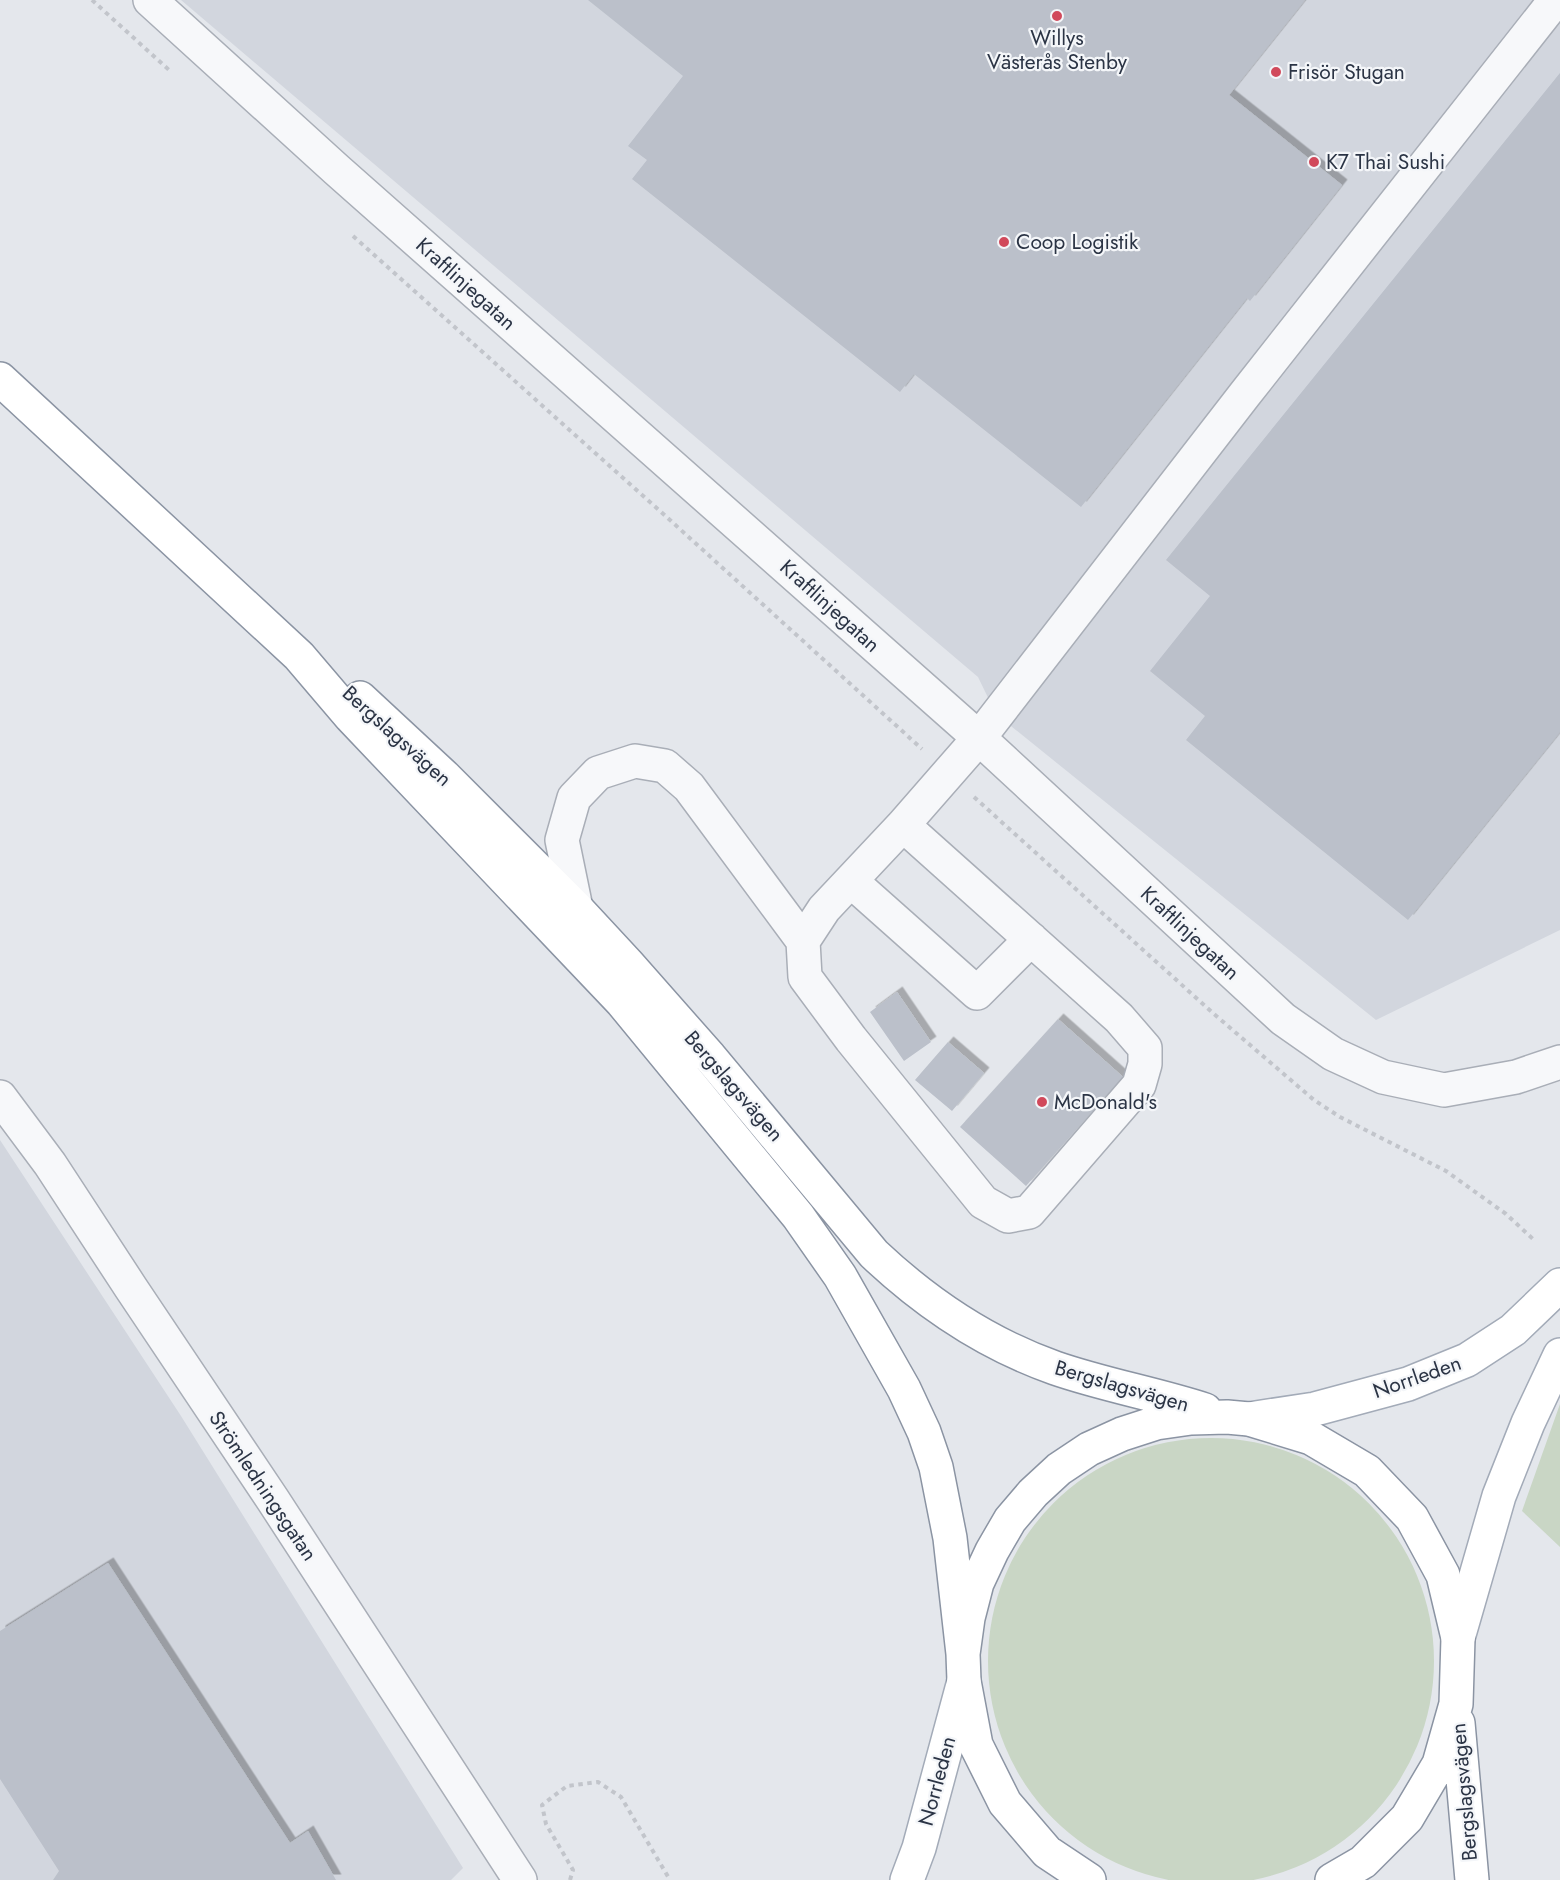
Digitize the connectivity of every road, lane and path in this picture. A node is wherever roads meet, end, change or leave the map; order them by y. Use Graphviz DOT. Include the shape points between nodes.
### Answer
graph roads {
  1 [pos="92,0"];
  2 [pos="150,0"];
  3 [pos="1554,0"];
  4 [pos="171,71"];
  5 [pos="347,230"];
  6 [pos="0,379"];
  7 [pos="298,656"];
  8 [pos="979,738"];
  9 [pos="948,773"];
  10 [pos="903,825"];
  11 [pos="851,881"];
  12 [pos="576,908"];
  13 [pos="1031,939"];
  14 [pos="803,940"];
  15 [pos="1560,1062"];
  16 [pos="0,1097"];
  17 [pos="1534,1240"];
  18 [pos="1560,1285"];
  19 [pos="1560,1355"];
  20 [pos="1238,1418"];
  21 [pos="1458,1638"];
  22 [pos="964,1667"];
  23 [pos="1456,1704"];
  24 [pos="520,1880"];
  25 [pos="570,1880"];
  26 [pos="670,1880"];
  27 [pos="907,1880"];
  28 [pos="1089,1880"];
  29 [pos="1332,1880"];
  30 [pos="1472,1880"];
  1 -- 4 [label="path"];
  2 -- 8 [label="street, Kraftlinjegatan"];
  3 -- 8 [label="street"];
  5 -- 9 [label="path"];
  6 -- 7 [label="main road, Bergslagsvägen"];
  7 -- 12 [label="main road, Bergslagsvägen" via="366,702"];
  7 -- 22 [label="main road, Bergslagsvägen" via="351,717 622,1002 798,1216 840,1276 904,1389 936,1467 950,1539"];
  8 -- 9 [label="street"];
  8 -- 15 [label="street, Kraftlinjegatan" via="1284,1018 1333,1054 1383,1077 1444,1090 1516,1077"];
  9 -- 10 [label="street"];
  9 -- 17 [label="path" via="1314,1100 1340,1118 1446,1171 1506,1214"];
  10 -- 11 [label="street"];
  10 -- 13 [label="street"];
  11 -- 13 [label="street" via="977,993"];
  11 -- 14 [label="street" via="824,909"];
  12 -- 14 [label="street" via="562,840 574,798 598,773 635,761 666,766 689,787"];
  12 -- 20 [label="main road, Bergslagsvägen" via="710,1057 874,1254 920,1294 981,1335 1053,1367"];
  13 -- 14 [label="street" via="1119,1018 1144,1048 1145,1064 1139,1084 1029,1212 1008,1216 983,1202 851,1039 805,977"];
  16 -- 24 [label="street, Strömledningsgatan" via="50,1164"];
  18 -- 20 [label="main road, Norrleden" via="1513,1330 1467,1360 1408,1384 1315,1409"];
  19 -- 21 [label="main road" via="1499,1496"];
  20 -- 21 [label="main road, Bergslagsvägen" via="1311,1438 1367,1471 1417,1527 1443,1575"];
  20 -- 22 [label="main road" via="1156,1423 1089,1449 1059,1469 1010,1520 992,1551 977,1583 968,1618"];
  21 -- 23 [label="main road"];
  22 -- 27 [label="main road, Norrleden" via="919,1848"];
  22 -- 28 [label="main road" via="976,1745 1005,1803 1047,1852"];
  23 -- 29 [label="main road" via="1439,1764 1407,1818 1363,1862"];
  23 -- 30 [label="main road, Bergslagsvägen"];
  25 -- 26 [label="path" via="573,1870 546,1824 542,1805 567,1786 598,1782 621,1797"];
}
